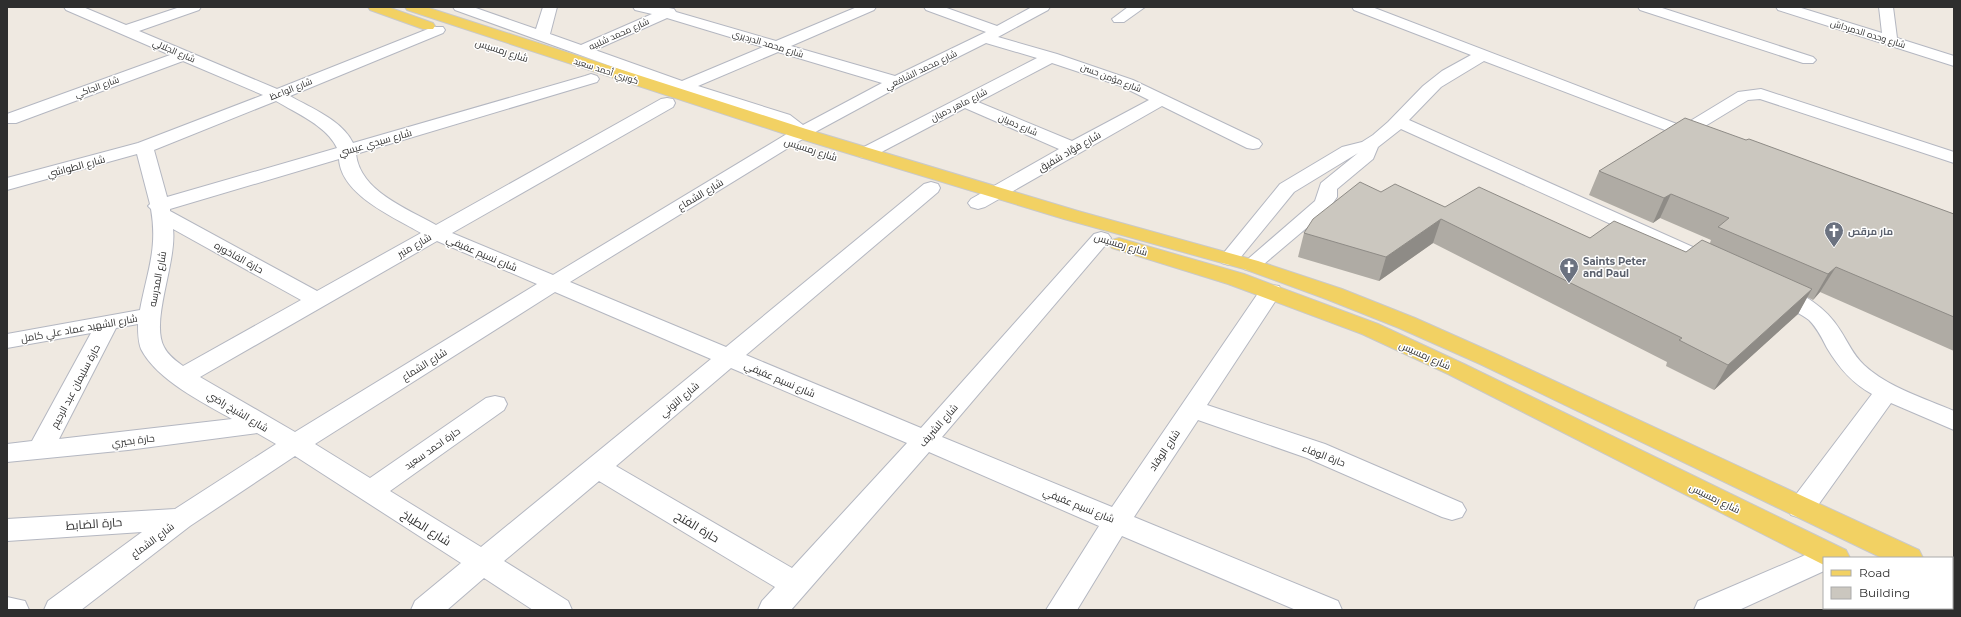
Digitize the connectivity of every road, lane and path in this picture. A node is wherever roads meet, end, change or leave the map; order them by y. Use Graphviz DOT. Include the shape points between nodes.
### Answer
graph roads {
  1 [pos="71,7"];
  2 [pos="194,7"];
  3 [pos="375,7"];
  4 [pos="412,7"];
  5 [pos="460,7"];
  6 [pos="499,7"];
  7 [pos="550,7"];
  8 [pos="640,7"];
  9 [pos="869,7"];
  10 [pos="931,7"];
  11 [pos="1043,7"];
  12 [pos="1138,7"];
  13 [pos="1359,7"];
  14 [pos="1645,7"];
  15 [pos="1784,7"];
  16 [pos="1886,7"];
  17 [pos="672,10"];
  18 [pos="480,14"];
  19 [pos="1119,18"];
  20 [pos="126,30"];
  21 [pos="438,30"];
  22 [pos="992,35"];
  23 [pos="542,36"];
  24 [pos="1890,41"];
  25 [pos="776,46"];
  26 [pos="581,51"];
  27 [pos="184,55"];
  28 [pos="1483,55"];
  29 [pos="1052,58"];
  30 [pos="1808,60"];
  31 [pos="1954,61"];
  32 [pos="591,72"];
  33 [pos="896,82"];
  34 [pos="683,87"];
  35 [pos="276,95"];
  36 [pos="1161,100"];
  37 [pos="964,102"];
  38 [pos="667,103"];
  39 [pos="10,119"];
  40 [pos="1399,122"];
  41 [pos="1684,132"];
  42 [pos="794,137"];
  43 [pos="1713,143"];
  44 [pos="1253,144"];
  45 [pos="1370,145"];
  46 [pos="144,147"];
  47 [pos="1073,148"];
  48 [pos="347,151"];
  49 [pos="866,153"];
  50 [pos="1954,158"];
  51 [pos="1294,183"];
  52 [pos="7,184"];
  53 [pos="931,188"];
  54 [pos="1326,193"];
  55 [pos="987,198"];
  56 [pos="160,210"];
  57 [pos="435,233"];
  58 [pos="1101,238"];
  59 [pos="1229,259"];
  60 [pos="1251,265"];
  61 [pos="1733,273"];
  62 [pos="554,283"];
  63 [pos="1755,283"];
  64 [pos="1271,291"];
  65 [pos="318,300"];
  66 [pos="150,315"];
  67 [pos="108,322"];
  68 [pos="7,341"];
  69 [pos="729,357"];
  70 [pos="182,377"];
  71 [pos="1887,391"];
  72 [pos="495,404"];
  73 [pos="1192,408"];
  74 [pos="1954,421"];
  75 [pos="259,424"];
  76 [pos="924,441"];
  77 [pos="295,444"];
  78 [pos="41,449"];
  79 [pos="7,453"];
  80 [pos="598,468"];
  81 [pos="369,492"];
  82 [pos="1801,508"];
  83 [pos="1452,510"];
  84 [pos="180,519"];
  85 [pos="1117,521"];
  86 [pos="7,530"];
  87 [pos="1829,557"];
  88 [pos="1907,557"];
  89 [pos="1823,560"];
  90 [pos="482,563"];
  91 [pos="796,585"];
  92 [pos="7,610"];
  93 [pos="14,610"];
  94 [pos="59,610"];
  95 [pos="426,610"];
  96 [pos="558,610"];
  97 [pos="773,610"];
  98 [pos="1061,610"];
  99 [pos="1328,610"];
  100 [pos="1709,610"];
  1 -- 20 [label="street, شارع الجلالي"];
  2 -- 20 [label="street"];
  3 -- 21 [label="main road, شارع رمسيس"];
  4 -- 32 [label="main road, كوبري أحمد سعيد"];
  5 -- 18 [label="street, شارع رمسيس"];
  6 -- 18 [label="street"];
  7 -- 23 [label="street"];
  8 -- 17 [label="street, شارع محمد الدرديري"];
  9 -- 25 [label="street"];
  10 -- 22 [label="street, شارع مؤمن حسن"];
  11 -- 22 [label="street, شارع محمد الشافعي"];
  12 -- 19 [label="street"];
  13 -- 28 [label="street"];
  14 -- 30 [label="street"];
  15 -- 24 [label="street, شارع وحده الدمرداش"];
  16 -- 24 [label="street"];
  17 -- 25 [label="street, شارع محمد الدرديري"];
  17 -- 26 [label="street, شارع محمد شلبيه"];
  18 -- 23 [label="street, شارع رمسيس"];
  20 -- 27 [label="street, شارع الجلالي"];
  21 -- 32 [label="main road, شارع رمسيس"];
  21 -- 35 [label="street, شارع الواعظ"];
  22 -- 29 [label="street, شارع مؤمن حسن"];
  22 -- 33 [label="street, شارع محمد الشافعي"];
  23 -- 26 [label="street, شارع رمسيس"];
  24 -- 31 [label="street, شارع وحده الدمرداش"];
  25 -- 33 [label="street, شارع محمد الدرديري"];
  25 -- 34 [label="street"];
  26 -- 34 [label="street, شارع رمسيس"];
  27 -- 35 [label="street, شارع الجلالي"];
  27 -- 39 [label="street, شارع الجاكي"];
  28 -- 40 [label="street" via="1446,76 1428,90"];
  28 -- 41 [label="street"];
  29 -- 36 [label="street, شارع مؤمن حسن" via="1127,83"];
  29 -- 37 [label="street, شارع ماهر دميان"];
  32 -- 38 [label="main road, شارع رمسيس"];
  32 -- 42 [label="main road, كوبري أحمد سعيد"];
  32 -- 48 [label="street, شارع سيدي عيسي"];
  33 -- 42 [label="street, شارع محمد الشافعي"];
  34 -- 42 [label="street, شارع رمسيس" via="784,119 794,125"];
  35 -- 46 [label="street, شارع الواعظ"];
  35 -- 48 [label="street, شارع نسيم عفيفي" via="324,123 341,137"];
  36 -- 44 [label="street, شارع مؤمن حسن"];
  36 -- 47 [label="street, شارع فؤاد شفيق"];
  37 -- 47 [label="street, شارع دميان"];
  37 -- 49 [label="street, شارع ماهر دميان"];
  38 -- 42 [label="main road, شارع رمسيس"];
  38 -- 57 [label="street, شارع منير"];
  40 -- 45 [label="street"];
  40 -- 61 [label="street"];
  41 -- 43 [label="street"];
  41 -- 50 [label="street" via="1744,95 1761,94"];
  42 -- 49 [label="main road, شارع رمسيس"];
  42 -- 53 [label="main road, شارع رمسيس"];
  42 -- 62 [label="street, شارع الشماع"];
  45 -- 51 [label="street" via="1352,149"];
  45 -- 54 [label="street" via="1367,155 1331,184"];
  46 -- 52 [label="street, شارع الطواشي"];
  46 -- 56 [label="street, شارع المدرسه"];
  47 -- 55 [label="street, شارع فؤاد شفيق"];
  48 -- 56 [label="street, شارع سيدي عيسي"];
  48 -- 57 [label="street, شارع نسيم عفيفي" via="348,164 354,178 369,194"];
  49 -- 55 [label="main road, شارع رمسيس"];
  51 -- 54 [label="street" via="1302,182 1316,186"];
  51 -- 59 [label="street" via="1282,193"];
  53 -- 55 [label="main road, شارع رمسيس"];
  53 -- 69 [label="street, شارع التوني"];
  54 -- 60 [label="street" via="1322,205"];
  55 -- 58 [label="main road, شارع رمسيس"];
  55 -- 59 [label="main road, شارع رمسيس"];
  56 -- 65 [label="street, حارة الفاخوره"];
  56 -- 66 [label="street, شارع المدرسه" via="164,241 160,277"];
  57 -- 62 [label="street, شارع نسيم عفيفي"];
  57 -- 65 [label="street, شارع منير"];
  58 -- 64 [label="main road, شارع رمسيس"];
  58 -- 76 [label="street, شارع الشريف"];
  59 -- 60 [label="main road, شارع رمسيس"];
  60 -- 82 [label="main road, شارع رمسيس" via="1407,323"];
  62 -- 69 [label="street, شارع نسيم عفيفي"];
  62 -- 77 [label="street, شارع الشماع"];
  63 -- 71 [label="street" via="1806,307 1825,325 1844,358 1857,372"];
  64 -- 73 [label="street, شارع الوقاد"];
  64 -- 87 [label="main road, شارع رمسيس" via="1370,330 1456,369"];
  65 -- 70 [label="street, شارع منير"];
  66 -- 67 [label="street, شارع الشهيد عماد علي كامل"];
  66 -- 70 [label="street, شارع المدرسه" via="151,345 162,360"];
  67 -- 68 [label="street, شارع الشهيد عماد علي كامل"];
  67 -- 78 [label="street, حارة سليمان عبد الرحيم"];
  69 -- 76 [label="street, شارع نسيم عفيفي"];
  69 -- 80 [label="street, شارع التوني"];
  70 -- 75 [label="street, شارع الشيخ راضي"];
  71 -- 74 [label="street"];
  71 -- 82 [label="street"];
  72 -- 81 [label="street, حارة احمد سعيد"];
  73 -- 83 [label="street, حارة الوفاء" via="1316,451"];
  73 -- 85 [label="street, شارع الوقاد"];
  75 -- 77 [label="street, شارع الشيخ راضي"];
  75 -- 78 [label="street, حارة بحيري"];
  76 -- 85 [label="street, شارع نسيم عفيفي"];
  76 -- 91 [label="street, شارع الشريف"];
  77 -- 81 [label="street, شارع الطباخ"];
  77 -- 84 [label="street, شارع الشماع"];
  78 -- 79 [label="street, حارة بحيري"];
  80 -- 90 [label="street, شارع التوني"];
  80 -- 91 [label="street, حارة الفتح"];
  81 -- 90 [label="street, شارع الطباخ"];
  82 -- 88 [label="main road, شارع رمسيس"];
  84 -- 86 [label="street, حارة الضابط"];
  84 -- 94 [label="street, شارع الشماع"];
  85 -- 98 [label="street, شارع الوقاد"];
  85 -- 99 [label="street, شارع نسيم عفيفي"];
  89 -- 100 [label="street"];
  90 -- 95 [label="street, شارع التوني"];
  90 -- 96 [label="street, شارع الطباخ"];
  91 -- 97 [label="street, شارع الشريف"];
  92 -- 93 [label="street"];
}
